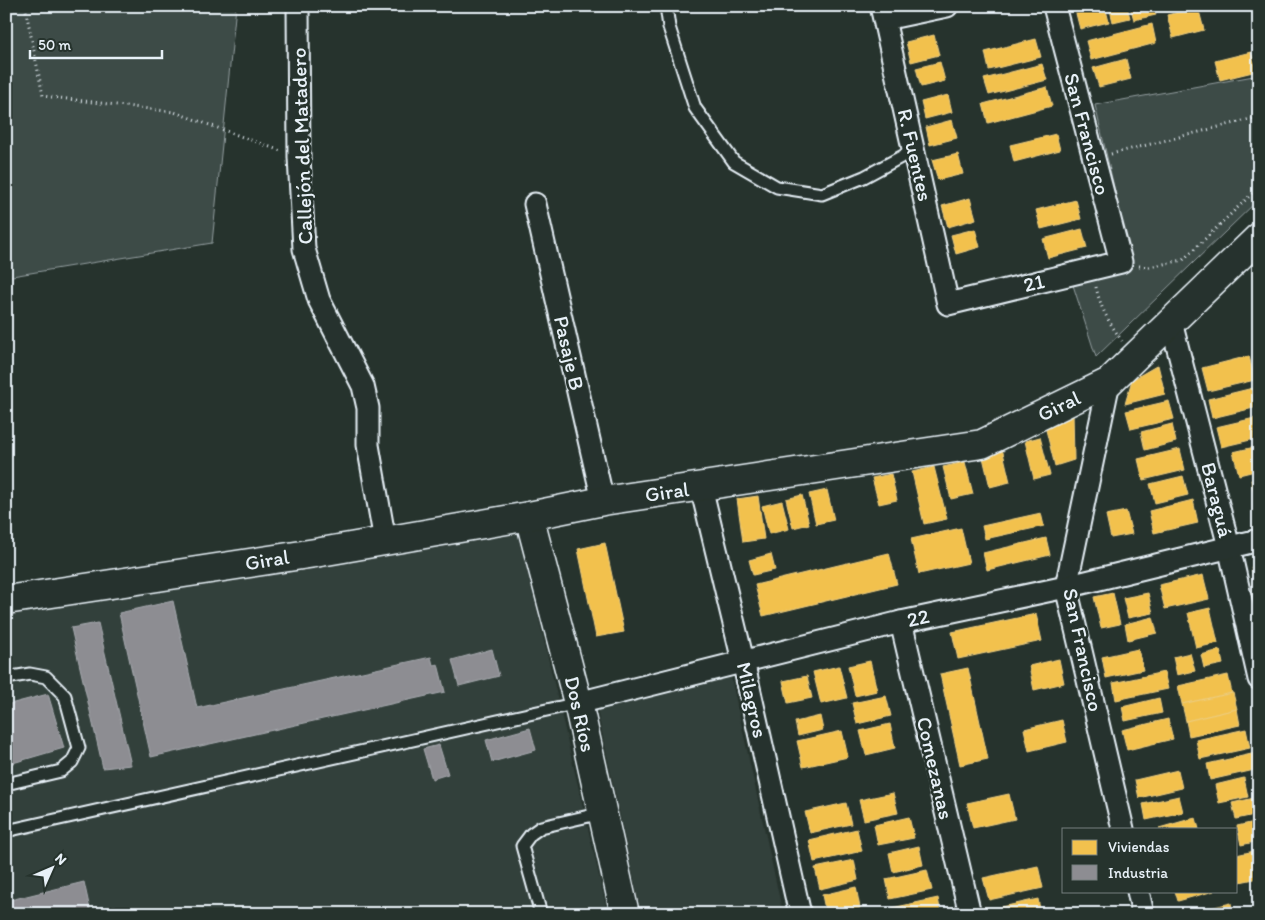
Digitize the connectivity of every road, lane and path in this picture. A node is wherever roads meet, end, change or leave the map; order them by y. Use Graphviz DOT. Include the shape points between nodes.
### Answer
graph roads {
  1 [pos="25,6"];
  2 [pos="298,6"];
  3 [pos="666,6"];
  4 [pos="946,6"];
  5 [pos="1054,6"];
  6 [pos="883,13"];
  7 [pos="1259,117"];
  8 [pos="914,150"];
  9 [pos="299,157"];
  10 [pos="1094,158"];
  11 [pos="1259,186"];
  12 [pos="534,204"];
  13 [pos="1259,237"];
  14 [pos="1121,262"];
  15 [pos="1092,269"];
  16 [pos="948,304"];
  17 [pos="1171,322"];
  18 [pos="1134,358"];
  19 [pos="1109,382"];
  20 [pos="701,487"];
  21 [pos="603,501"];
  22 [pos="530,516"];
  23 [pos="1259,540"];
  24 [pos="385,541"];
  25 [pos="1229,547"];
  26 [pos="1066,587"];
  27 [pos="6,600"];
  28 [pos="901,622"];
  29 [pos="743,661"];
  30 [pos="6,678"];
  31 [pos="1259,679"];
  32 [pos="578,703"];
  33 [pos="6,784"];
  34 [pos="602,813"];
  35 [pos="1123,828"];
  36 [pos="6,831"];
  37 [pos="1138,892"];
  38 [pos="540,914"];
  39 [pos="625,914"];
  40 [pos="800,914"];
  41 [pos="970,914"];
  42 [pos="1143,914"];
  1 -- 9 [label="path" via="43,96 174,112"];
  2 -- 9 [label="street, Callejón del Matadero"];
  3 -- 8 [label="lane" via="669,27 695,108 734,162 778,187 822,194 864,177"];
  4 -- 6 [label="street"];
  5 -- 10 [label="street, San Francisco"];
  6 -- 8 [label="street, R. Fuentes"];
  7 -- 10 [label="path"];
  8 -- 16 [label="street, R. Fuentes"];
  9 -- 24 [label="street, Callejón del Matadero" via="304,249 319,300 363,386 368,408 368,445"];
  10 -- 14 [label="street, San Francisco"];
  11 -- 14 [label="path" via="1183,260 1148,267"];
  12 -- 21 [label="street, Pasaje B"];
  13 -- 17 [label="street, Giral"];
  14 -- 15 [label="street, 21"];
  15 -- 16 [label="street, 21"];
  15 -- 18 [label="path" via="1106,318"];
  17 -- 18 [label="street, Giral"];
  17 -- 25 [label="street, Baraguá"];
  18 -- 19 [label="street, Giral"];
  19 -- 20 [label="street, Giral" via="982,444"];
  19 -- 26 [label="street, San Francisco"];
  20 -- 21 [label="street, Giral"];
  20 -- 29 [label="street, Milagros"];
  21 -- 22 [label="street, Giral"];
  22 -- 24 [label="street, Giral"];
  22 -- 32 [label="street, Dos Ríos"];
  23 -- 25 [label="street, 22"];
  24 -- 27 [label="street, Giral"];
  25 -- 26 [label="street, 22"];
  25 -- 31 [label="street, Baraguá"];
  26 -- 28 [label="street, 22"];
  26 -- 35 [label="street, San Francisco"];
  28 -- 29 [label="street, 22"];
  28 -- 41 [label="street, Comezanas"];
  29 -- 32 [label="street, 22"];
  29 -- 40 [label="street, Milagros"];
  30 -- 33 [label="lane" via="30,674 46,677 65,696 78,748 72,762 61,771"];
  32 -- 34 [label="street, Dos Ríos"];
  32 -- 36 [label="lane"];
  34 -- 38 [label="lane" via="541,827 522,846"];
  34 -- 39 [label="street, Dos Ríos"];
  37 -- 42 [label="street"];
}
